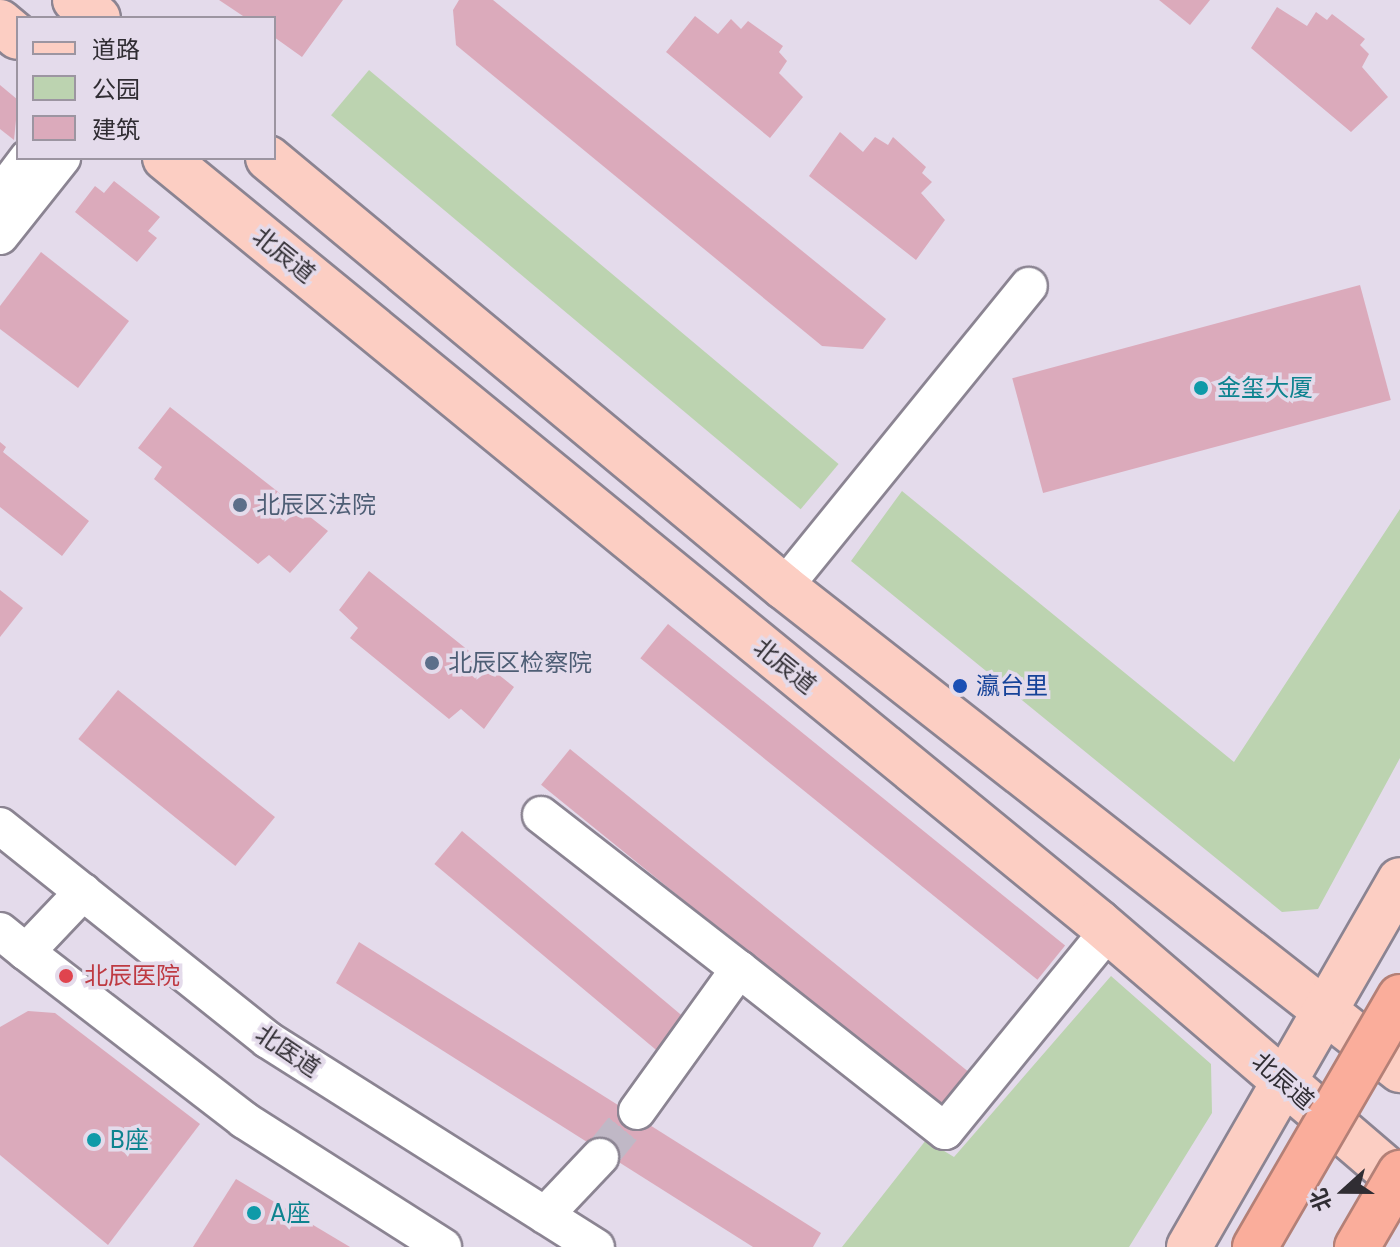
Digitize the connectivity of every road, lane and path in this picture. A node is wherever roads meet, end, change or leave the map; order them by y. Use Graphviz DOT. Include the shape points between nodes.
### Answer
graph roads {
  1 [pos="0,22"];
  2 [pos="16,35"];
  3 [pos="60,160"];
  4 [pos="167,160"];
  5 [pos="270,160"];
  6 [pos="0,236"];
  7 [pos="1029,286"];
  8 [pos="784,587"];
  9 [pos="541,815"];
  10 [pos="0,826"];
  11 [pos="1400,880"];
  12 [pos="83,892"];
  13 [pos="1108,931"];
  14 [pos="13,941"];
  15 [pos="739,969"];
  16 [pos="1400,997"];
  17 [pos="1323,1015"];
  18 [pos="1400,1070"];
  19 [pos="1285,1082"];
  20 [pos="637,1111"];
  21 [pos="600,1157"];
  22 [pos="1400,1173"];
  23 [pos="1400,1181"];
  24 [pos="545,1215"];
  25 [pos="443,1247"];
  26 [pos="596,1247"];
  27 [pos="1189,1247"];
  28 [pos="1255,1247"];
  29 [pos="1357,1247"];
  1 -- 2 [label="main road"];
  3 -- 6 [label="street"];
  4 -- 13 [label="main road, 北辰道"];
  5 -- 8 [label="main road"];
  7 -- 8 [label="street"];
  8 -- 17 [label="main road"];
  9 -- 15 [label="street"];
  10 -- 12 [label="street, 北医道"];
  11 -- 17 [label="main road"];
  12 -- 14 [label="street"];
  12 -- 24 [label="street, 北医道" via="268,1040"];
  13 -- 15 [label="street" via="945,1131"];
  13 -- 19 [label="main road, 北辰道"];
  14 -- 25 [label="street" via="244,1120"];
  15 -- 20 [label="street"];
  16 -- 28 [label="highway, bridge"];
  17 -- 18 [label="main road"];
  17 -- 19 [label="main road"];
  19 -- 23 [label="main road, 北辰道"];
  19 -- 27 [label="main road"];
  21 -- 24 [label="street"];
  22 -- 29 [label="highway, bridge"];
  24 -- 26 [label="street, 北医道"];
}
